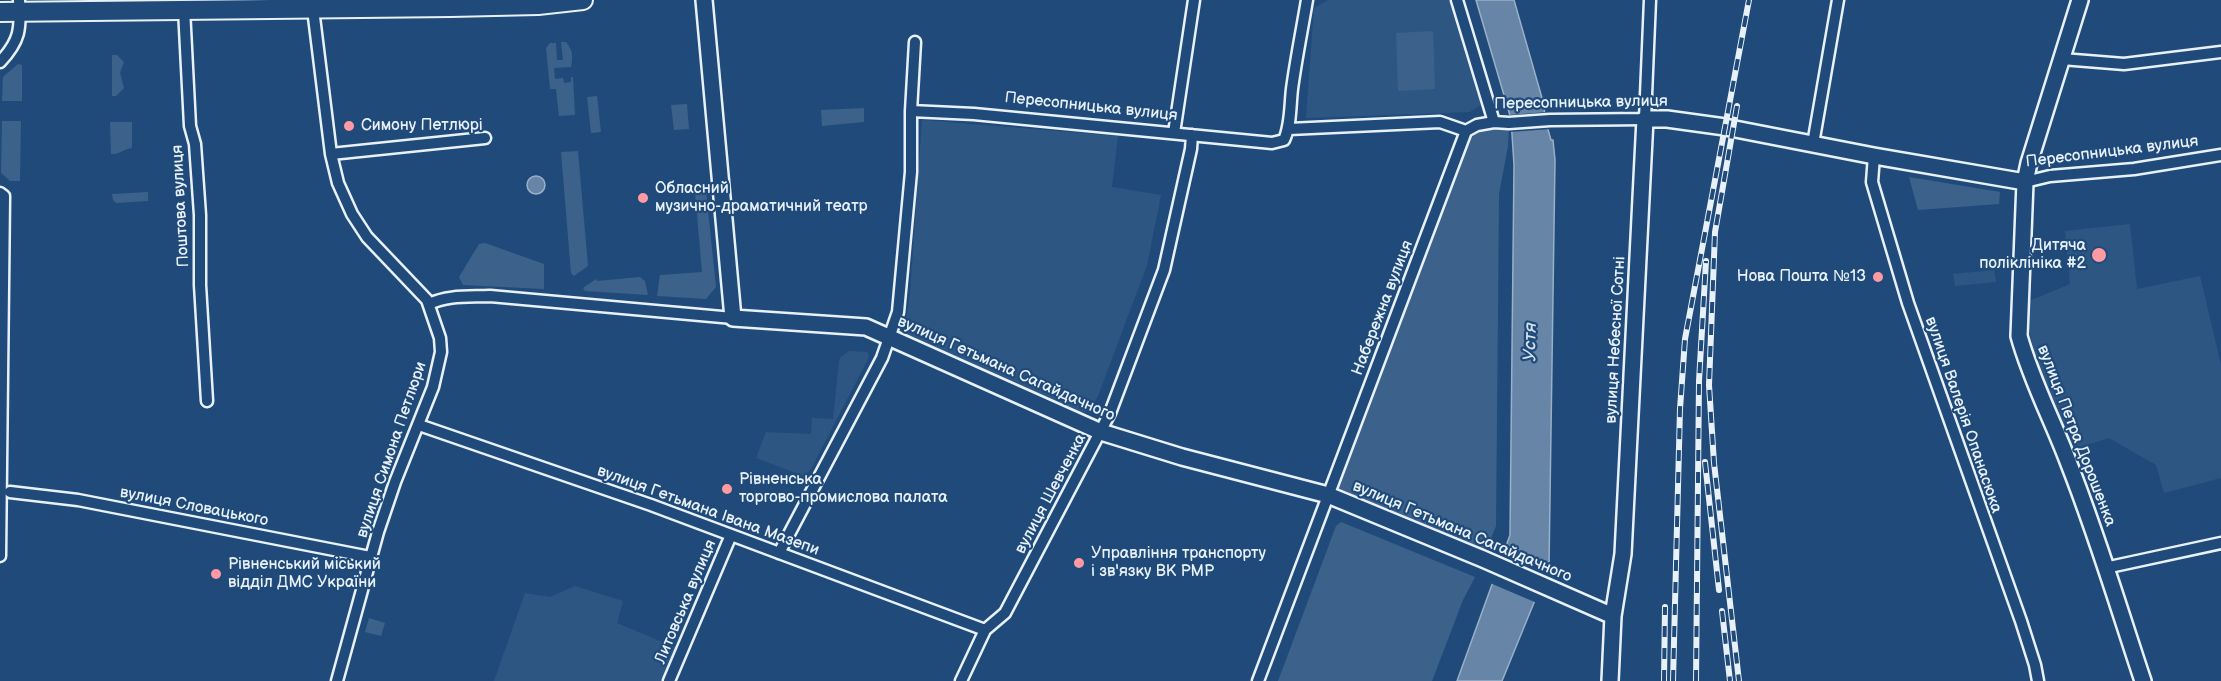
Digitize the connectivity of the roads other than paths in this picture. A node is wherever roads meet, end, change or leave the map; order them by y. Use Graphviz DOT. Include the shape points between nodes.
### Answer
graph roads {
  1 [pos="583,0"];
  2 [pos="704,0"];
  3 [pos="1194,0"];
  4 [pos="1307,0"];
  5 [pos="1457,0"];
  6 [pos="1650,0"];
  7 [pos="1838,0"];
  8 [pos="2080,0"];
  9 [pos="19,6"];
  10 [pos="184,9"];
  11 [pos="313,9"];
  12 [pos="0,12"];
  13 [pos="915,42"];
  14 [pos="2221,52"];
  15 [pos="2062,59"];
  16 [pos="0,62"];
  17 [pos="911,111"];
  18 [pos="1645,119"];
  19 [pos="1494,122"];
  20 [pos="1289,129"];
  21 [pos="1466,131"];
  22 [pos="1174,133"];
  23 [pos="1192,135"];
  24 [pos="485,138"];
  25 [pos="1813,144"];
  26 [pos="331,153"];
  27 [pos="2221,155"];
  28 [pos="1874,156"];
  29 [pos="2025,182"];
  30 [pos="0,193"];
  31 [pos="429,304"];
  32 [pos="732,318"];
  33 [pos="890,338"];
  34 [pos="207,401"];
  35 [pos="419,425"];
  36 [pos="1101,432"];
  37 [pos="10,492"];
  38 [pos="1328,495"];
  39 [pos="731,535"];
  40 [pos="2221,543"];
  41 [pos="779,553"];
  42 [pos="0,556"];
  43 [pos="370,557"];
  44 [pos="2105,568"];
  45 [pos="1613,616"];
  46 [pos="985,630"];
  47 [pos="337,681"];
  48 [pos="669,681"];
  49 [pos="961,681"];
  50 [pos="1257,681"];
  51 [pos="1610,681"];
  52 [pos="2038,681"];
  53 [pos="2143,681"];
  1 -- 11 [label="main road" via="538,5"];
  2 -- 32 [label="street"];
  3 -- 22 [label="street"];
  4 -- 20 [label="street"];
  5 -- 19 [label="street"];
  6 -- 18 [label="street, вулиця Небесної Сотні"];
  7 -- 25 [label="street"];
  8 -- 15 [label="street, вулиця Петра Дорошенка"];
  9 -- 10 [label="main road"];
  9 -- 12 [label="main road"];
  9 -- 16 [label="street" via="20,31 12,50"];
  10 -- 11 [label="main road"];
  10 -- 34 [label="street, Поштова вулиця" via="189,115 200,215"];
  11 -- 26 [label="street, вулиця Симона Петлюри"];
  13 -- 17 [label="street"];
  14 -- 15 [label="street" via="2124,64"];
  15 -- 29 [label="street, вулиця Петра Дорошенка"];
  17 -- 22 [label="street, Пересопницька вулиця"];
  17 -- 33 [label="street" via="911,172 898,312"];
  18 -- 19 [label="street, Пересопницька вулиця"];
  18 -- 25 [label="street, Пересопницька вулиця" via="1680,120"];
  18 -- 45 [label="street, вулиця Небесної Сотні" via="1623,554"];
  19 -- 21 [label="street, Пересопницька вулиця"];
  20 -- 21 [label="street" via="1440,122"];
  20 -- 23 [label="street, Пересопницька вулиця" via="1284,140 1272,143"];
  21 -- 38 [label="street, Набережна вулиця"];
  22 -- 23 [label="street, Пересопницька вулиця"];
  23 -- 36 [label="street, вулиця Шевченка" via="1164,270"];
  24 -- 26 [label="street"];
  25 -- 28 [label="street, Пересопницька вулиця"];
  26 -- 31 [label="street, вулиця Симона Петлюри" via="338,183 352,214 367,237"];
  27 -- 29 [label="street, Пересопницька вулиця"];
  28 -- 29 [label="street, Пересопницька вулиця"];
  28 -- 52 [label="street, вулиця Валерія Опанасюка" via="1872,182 1908,303 2021,621"];
  29 -- 44 [label="street, вулиця Петра Дорошенка" via="2019,336 2069,462"];
  30 -- 42 [label="street" via="4,196"];
  31 -- 32 [label="street, вулиця Гетьмана Сагайдачного" via="441,298 490,296"];
  31 -- 35 [label="street, вулиця Симона Петлюри" via="441,352"];
  32 -- 33 [label="street, вулиця Гетьмана Сагайдачного" via="866,327"];
  33 -- 36 [label="street, вулиця Гетьмана Сагайдачного"];
  33 -- 41 [label="street"];
  35 -- 39 [label="street, вулиця Гетьмана Івана Мазепи"];
  35 -- 43 [label="street, вулиця Симона Петлюри"];
  36 -- 38 [label="street, вулиця Гетьмана Сагайдачного"];
  36 -- 46 [label="street, вулиця Шевченка" via="1005,613"];
  37 -- 43 [label="street, вулиця Словацького" via="78,500"];
  38 -- 45 [label="street, вулиця Гетьмана Сагайдачного"];
  38 -- 50 [label="street, Набережна вулиця"];
  39 -- 41 [label="street, вулиця Гетьмана Івана Мазепи"];
  39 -- 48 [label="street, Литовська вулиця"];
  40 -- 44 [label="street"];
  41 -- 46 [label="street, вулиця Гетьмана Івана Мазепи"];
  43 -- 47 [label="street, вулиця Симона Петлюри"];
  44 -- 53 [label="street, вулиця Петра Дорошенка"];
  45 -- 51 [label="street, вулиця Небесної Сотні"];
  46 -- 49 [label="street, вулиця Шевченка"];
}
